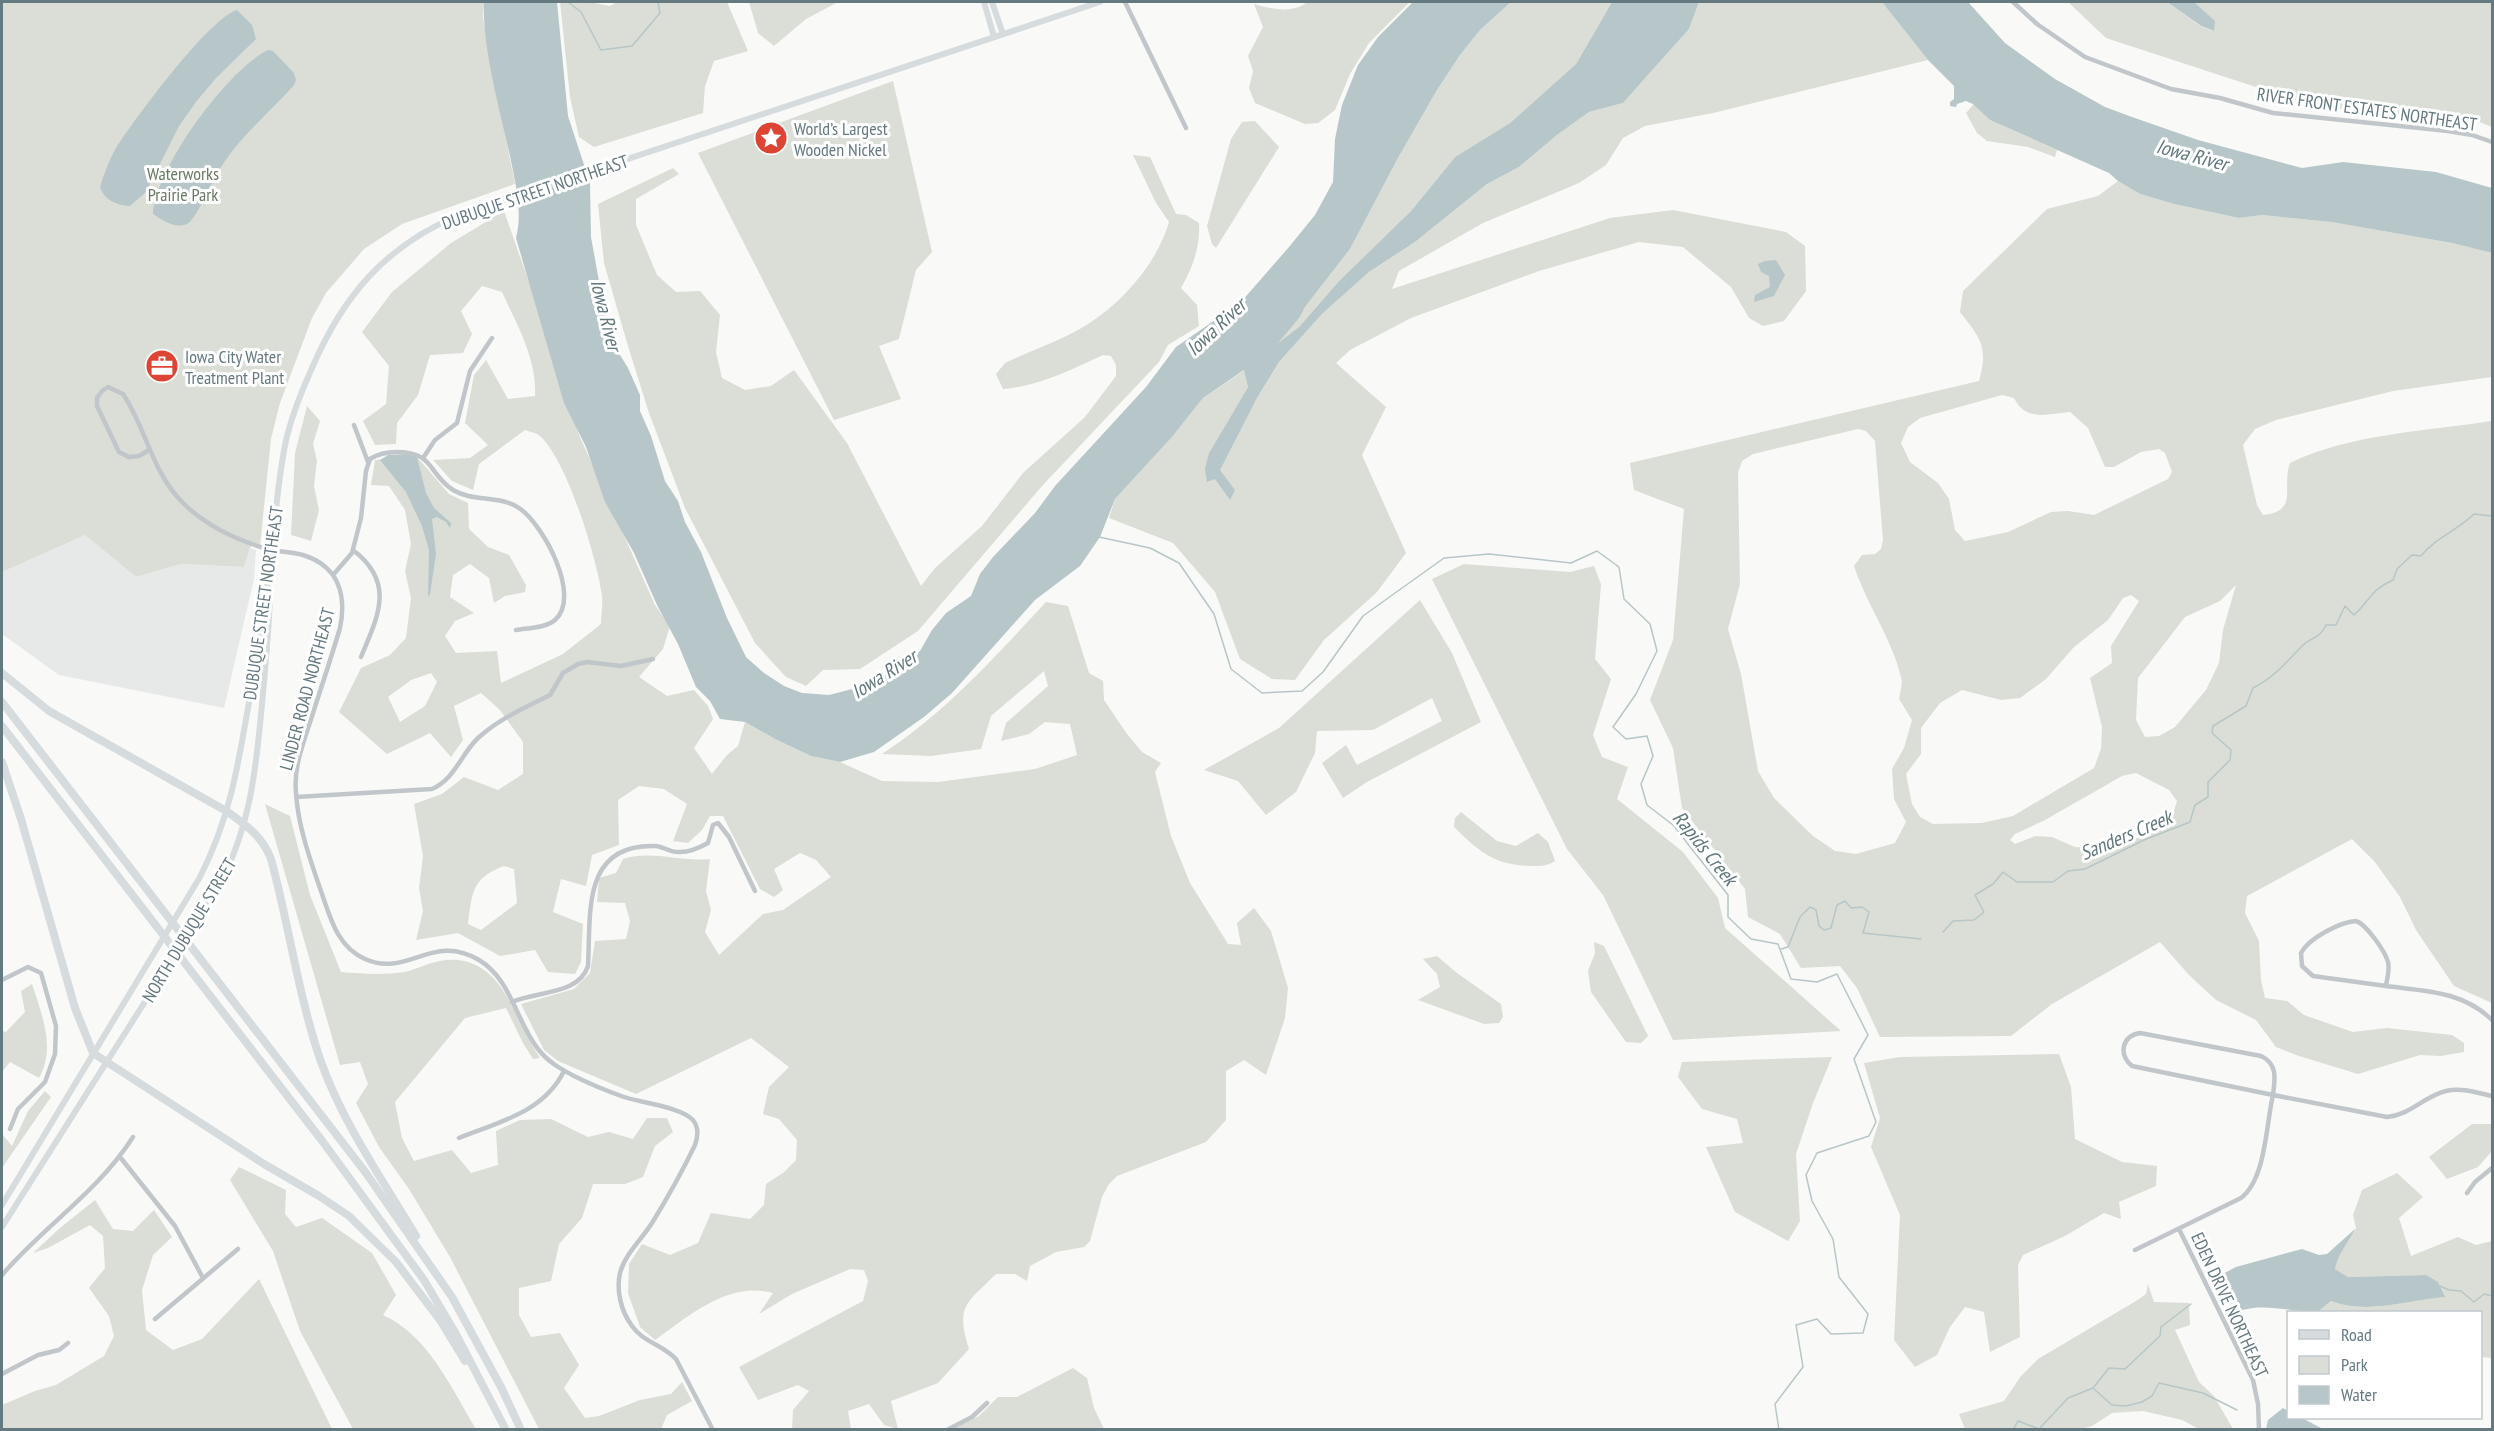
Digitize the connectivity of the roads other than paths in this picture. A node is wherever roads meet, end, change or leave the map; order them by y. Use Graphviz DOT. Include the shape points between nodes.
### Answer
graph roads {
  1 [pos="984,2"];
  2 [pos="992,2"];
  3 [pos="1101,2"];
  4 [pos="1125,2"];
  5 [pos="2013,2"];
  6 [pos="1003,34"];
  7 [pos="994,37"];
  8 [pos="1186,128"];
  9 [pos="2493,142"];
  10 [pos="492,338"];
  11 [pos="354,425"];
  12 [pos="149,450"];
  13 [pos="423,458"];
  14 [pos="368,462"];
  15 [pos="272,550"];
  16 [pos="353,550"];
  17 [pos="271,559"];
  18 [pos="333,574"];
  19 [pos="516,630"];
  20 [pos="361,657"];
  21 [pos="653,659"];
  22 [pos="2,673"];
  23 [pos="2,702"];
  24 [pos="2,726"];
  25 [pos="2,762"];
  26 [pos="296,797"];
  27 [pos="228,812"];
  28 [pos="245,824"];
  29 [pos="754,891"];
  30 [pos="168,930"];
  31 [pos="2,980"];
  32 [pos="2386,986"];
  33 [pos="512,1002"];
  34 [pos="2493,1020"];
  35 [pos="93,1053"];
  36 [pos="108,1062"];
  37 [pos="564,1071"];
  38 [pos="2273,1095"];
  39 [pos="2493,1096"];
  40 [pos="10,1129"];
  41 [pos="133,1137"];
  42 [pos="459,1138"];
  43 [pos="120,1157"];
  44 [pos="2493,1168"];
  45 [pos="2467,1193"];
  46 [pos="2,1205"];
  47 [pos="2,1227"];
  48 [pos="2179,1228"];
  49 [pos="238,1249"];
  50 [pos="2135,1250"];
  51 [pos="2,1275"];
  52 [pos="203,1278"];
  53 [pos="452,1297"];
  54 [pos="155,1319"];
  55 [pos="68,1343"];
  56 [pos="2,1374"];
  57 [pos="987,1403"];
  58 [pos="499,1414"];
  59 [pos="506,1430"];
  60 [pos="521,1430"];
  61 [pos="712,1430"];
  62 [pos="947,1430"];
  63 [pos="2259,1430"];
  1 -- 7 [label="main road"];
  2 -- 6 [label="main road"];
  3 -- 6 [label="main road, DUBUQUE STREET NORTHEAST"];
  4 -- 8 [label="street"];
  5 -- 9 [label="street, RIVER FRONT ESTATES NORTHEAST" via="2085,57 2171,89 2273,113 2448,131"];
  6 -- 7 [label="main road, DUBUQUE STREET NORTHEAST"];
  7 -- 15 [label="main road, DUBUQUE STREET NORTHEAST" via="450,219 407,243 369,274 337,315 302,391 287,436"];
  10 -- 13 [label="street" via="470,371 457,423 435,440"];
  11 -- 14 [label="street"];
  12 -- 12 [label="street" via="129,457 119,452 97,406 102,391 108,387 123,393"];
  12 -- 15 [label="street" via="164,479 197,516 231,536"];
  13 -- 14 [label="street" via="411,453 384,453"];
  13 -- 19 [label="street" via="453,490 520,508 554,555 565,599 562,612 547,624"];
  14 -- 16 [label="street"];
  15 -- 17 [label="main road, DUBUQUE STREET NORTHEAST"];
  15 -- 18 [label="street" via="310,557"];
  16 -- 18 [label="street"];
  16 -- 20 [label="street" via="369,564 380,593 379,610"];
  17 -- 27 [label="main road, DUBUQUE STREET NORTHEAST"];
  17 -- 28 [label="main road, NORTH DUBUQUE STREET" via="258,750"];
  18 -- 26 [label="street, LINDER ROAD NORTHEAST" via="342,591 343,613 298,761"];
  21 -- 26 [label="street" via="621,666 584,662 568,669 550,695 528,704 484,733 449,777 432,789"];
  22 -- 27 [label="highway" via="49,711"];
  23 -- 53 [label="highway" via="366,1173"];
  24 -- 58 [label="highway" via="367,1200 436,1299"];
  25 -- 35 [label="highway" via="75,1008"];
  26 -- 33 [label="street, LINDER ROAD NORTHEAST" via="333,927 349,949 365,959 390,964 432,951 460,952 493,971"];
  27 -- 28 [label="highway"];
  27 -- 30 [label="main road, DUBUQUE STREET NORTHEAST" via="213,852"];
  28 -- 36 [label="main road, NORTH DUBUQUE STREET" via="228,870"];
  28 -- 53 [label="highway" via="263,842 271,859 313,1036 329,1083 351,1128"];
  29 -- 33 [label="street" via="729,837 718,823 713,825 708,843 694,850 677,852 660,846 639,846 616,855 604,863 596,877 588,966 583,977 566,988"];
  30 -- 35 [label="main road, NORTH DUBUQUE STREET"];
  31 -- 40 [label="street" via="28,968 41,973 57,1033 56,1053 47,1077 18,1109"];
  32 -- 32 [label="street" via="2313,976 2303,969 2301,953 2308,943 2341,925 2361,922 2388,962"];
  32 -- 34 [label="street" via="2457,997"];
  33 -- 37 [label="street, LINDER ROAD NORTHEAST" via="539,1051"];
  35 -- 36 [label="highway"];
  35 -- 46 [label="main road, NORTH DUBUQUE STREET"];
  36 -- 47 [label="main road, NORTH DUBUQUE STREET"];
  36 -- 58 [label="highway" via="361,1226 396,1262 440,1320"];
  37 -- 42 [label="street" via="554,1089 531,1108"];
  37 -- 61 [label="street, LINDER ROAD NORTHEAST" via="623,1097 680,1112 696,1125 695,1145 626,1260 619,1291 633,1328 676,1359"];
  38 -- 38 [label="street" via="2137,1068 2125,1059 2124,1045 2140,1033 2261,1056 2274,1069"];
  38 -- 39 [label="street" via="2387,1117 2402,1115 2448,1090"];
  38 -- 48 [label="street" via="2253,1187 2241,1198"];
  41 -- 43 [label="street"];
  43 -- 51 [label="street"];
  43 -- 52 [label="street" via="179,1232"];
  44 -- 45 [label="street"];
  48 -- 50 [label="street"];
  48 -- 63 [label="street, EDEN DRIVE NORTHEAST" via="2253,1380"];
  49 -- 52 [label="street"];
  52 -- 54 [label="street"];
  53 -- 60 [label="highway"];
  55 -- 56 [label="street"];
  57 -- 62 [label="street" via="972,1417"];
  58 -- 59 [label="highway"];
}
